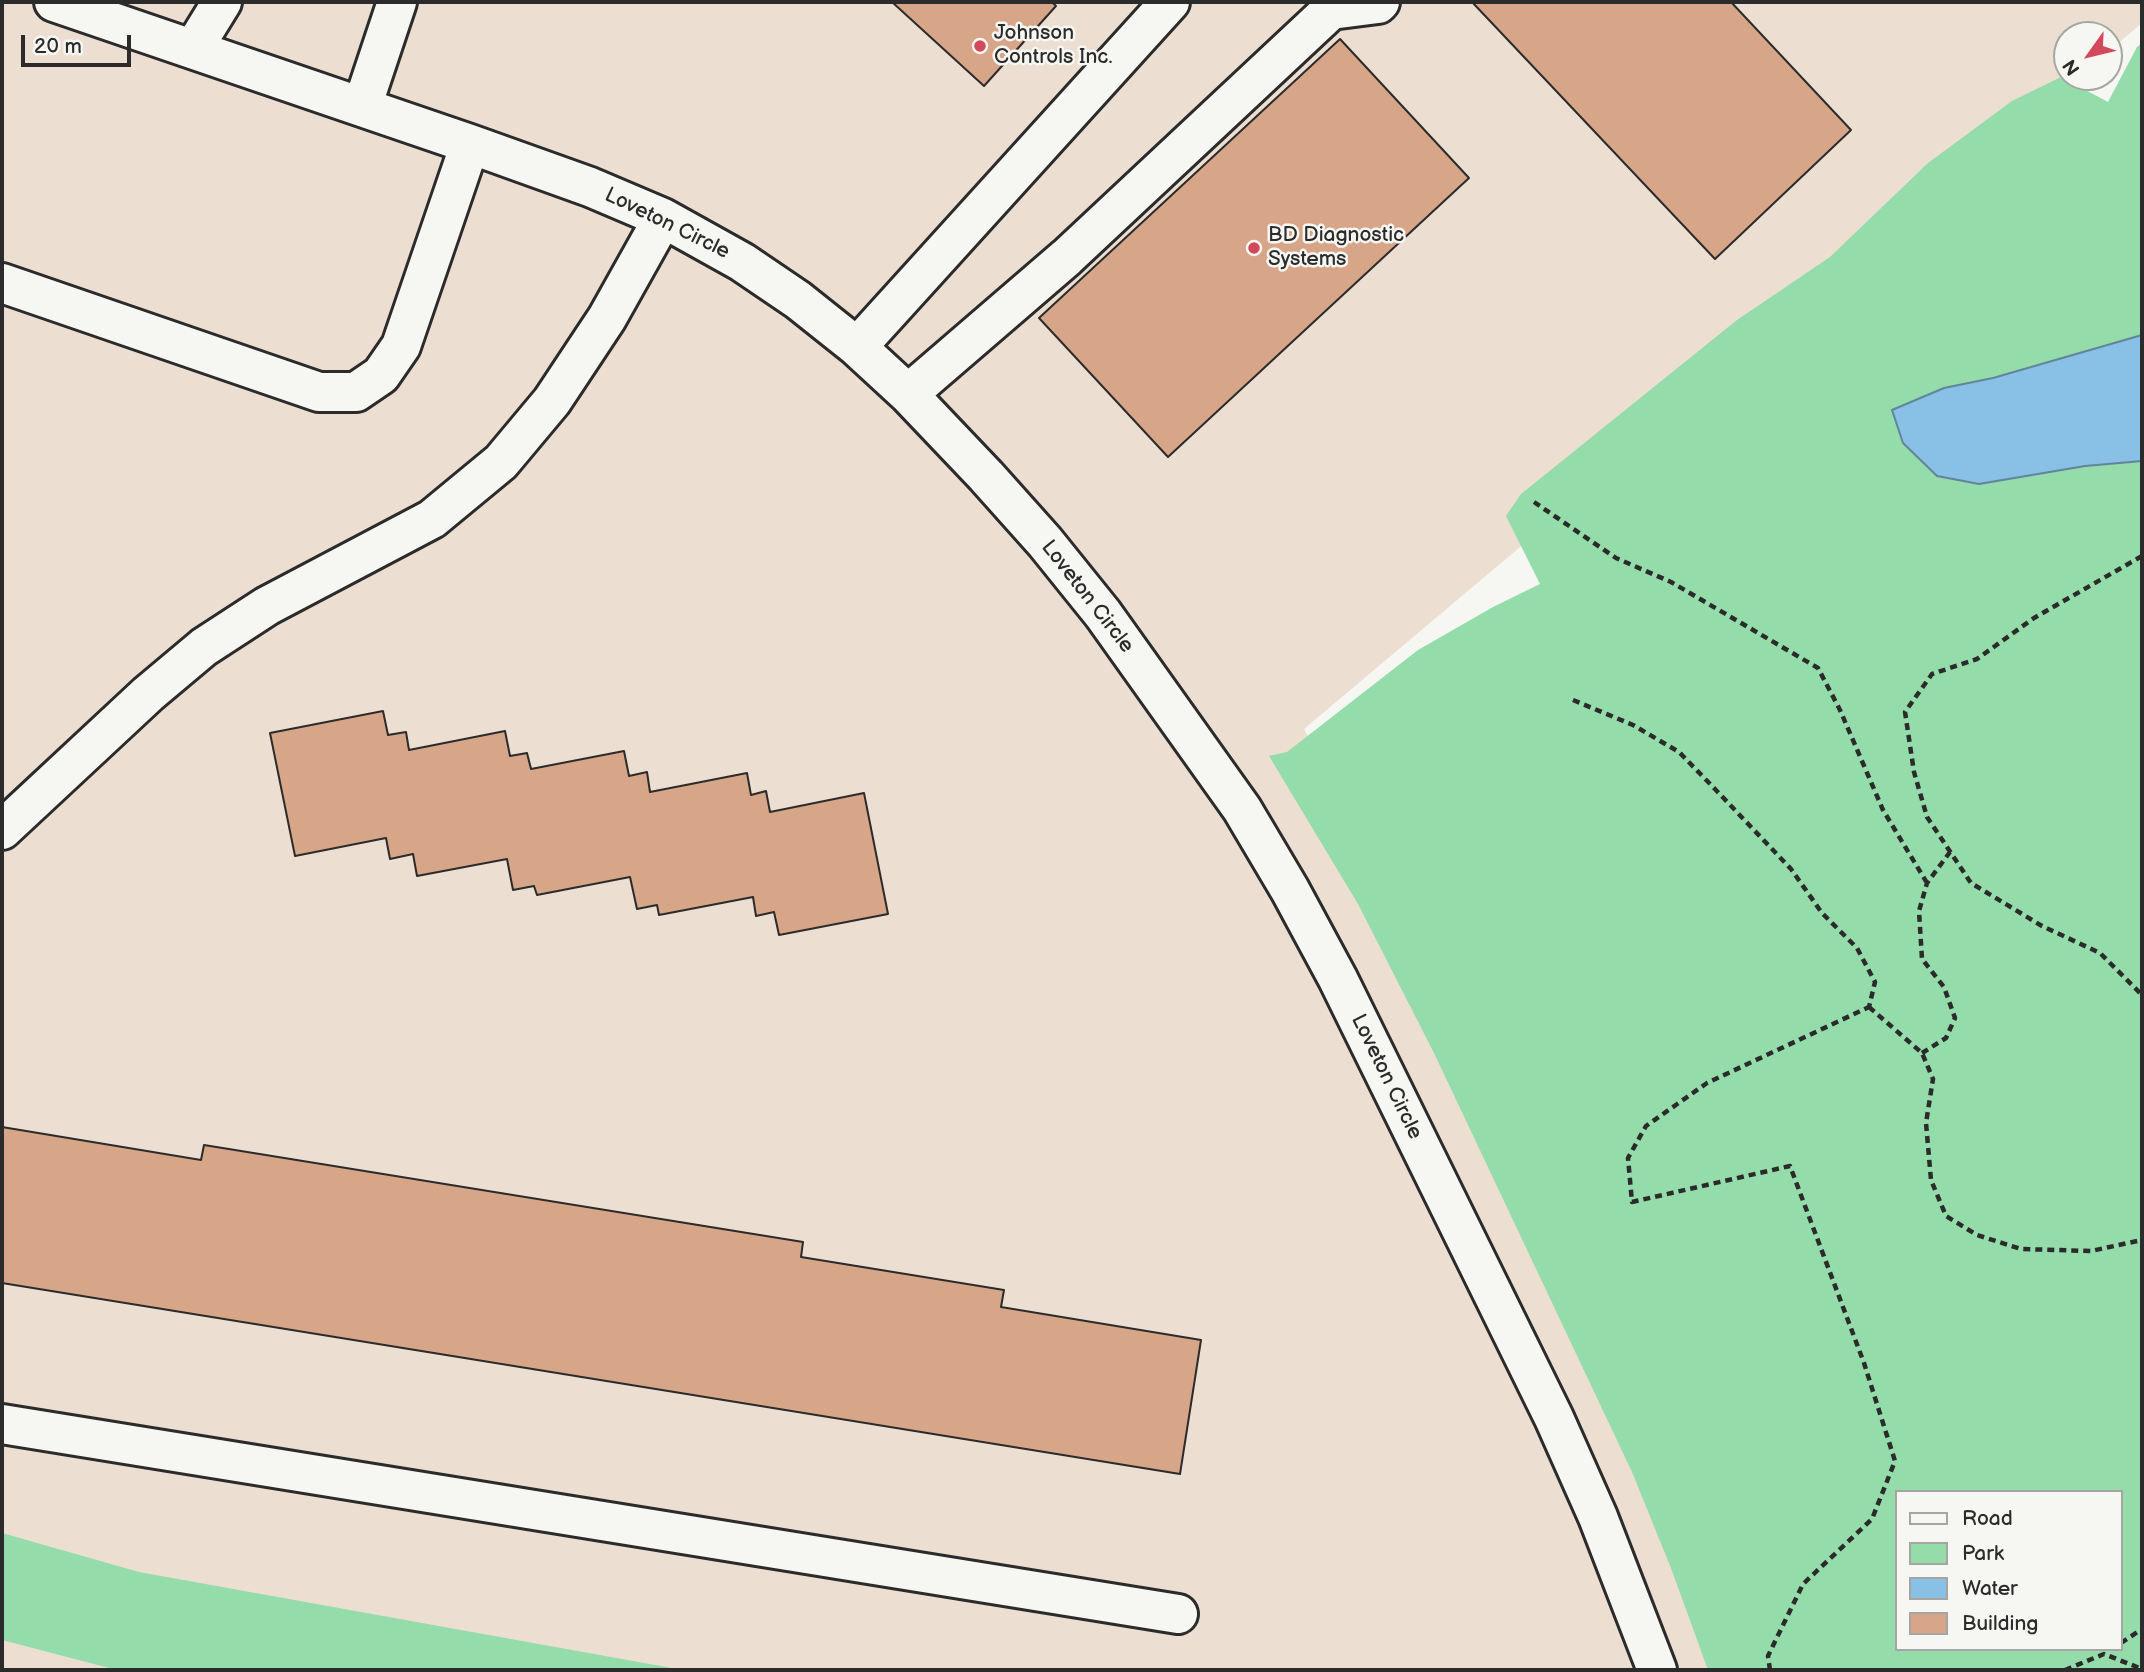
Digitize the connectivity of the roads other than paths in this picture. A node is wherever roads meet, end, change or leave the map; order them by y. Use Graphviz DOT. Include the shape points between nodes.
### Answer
graph roads {
  1 [pos="54,2"];
  2 [pos="222,2"];
  3 [pos="397,2"];
  4 [pos="1170,2"];
  5 [pos="1381,2"];
  6 [pos="193,49"];
  7 [pos="362,107"];
  8 [pos="470,144"];
  9 [pos="663,218"];
  10 [pos="2,283"];
  11 [pos="856,347"];
  12 [pos="908,394"];
  13 [pos="2,830"];
  14 [pos="2,1424"];
  15 [pos="1178,1614"];
  16 [pos="1657,1670"];
  1 -- 6 [label="street, Loveton Circle"];
  2 -- 6 [label="street"];
  3 -- 7 [label="street"];
  4 -- 11 [label="street"];
  5 -- 12 [label="street" via="1331,10 1068,257"];
  6 -- 7 [label="street, Loveton Circle"];
  7 -- 8 [label="street, Loveton Circle"];
  8 -- 9 [label="street, Loveton Circle"];
  8 -- 10 [label="street" via="401,346 381,375 356,392 318,392"];
  9 -- 11 [label="street, Loveton Circle" via="743,262"];
  9 -- 13 [label="street" via="552,401 501,463 432,519 267,606 204,647"];
  11 -- 12 [label="street, Loveton Circle"];
  12 -- 16 [label="street, Loveton Circle" via="1045,542 1103,614 1242,809 1338,979 1554,1418"];
  14 -- 15 [label="street"];
}
